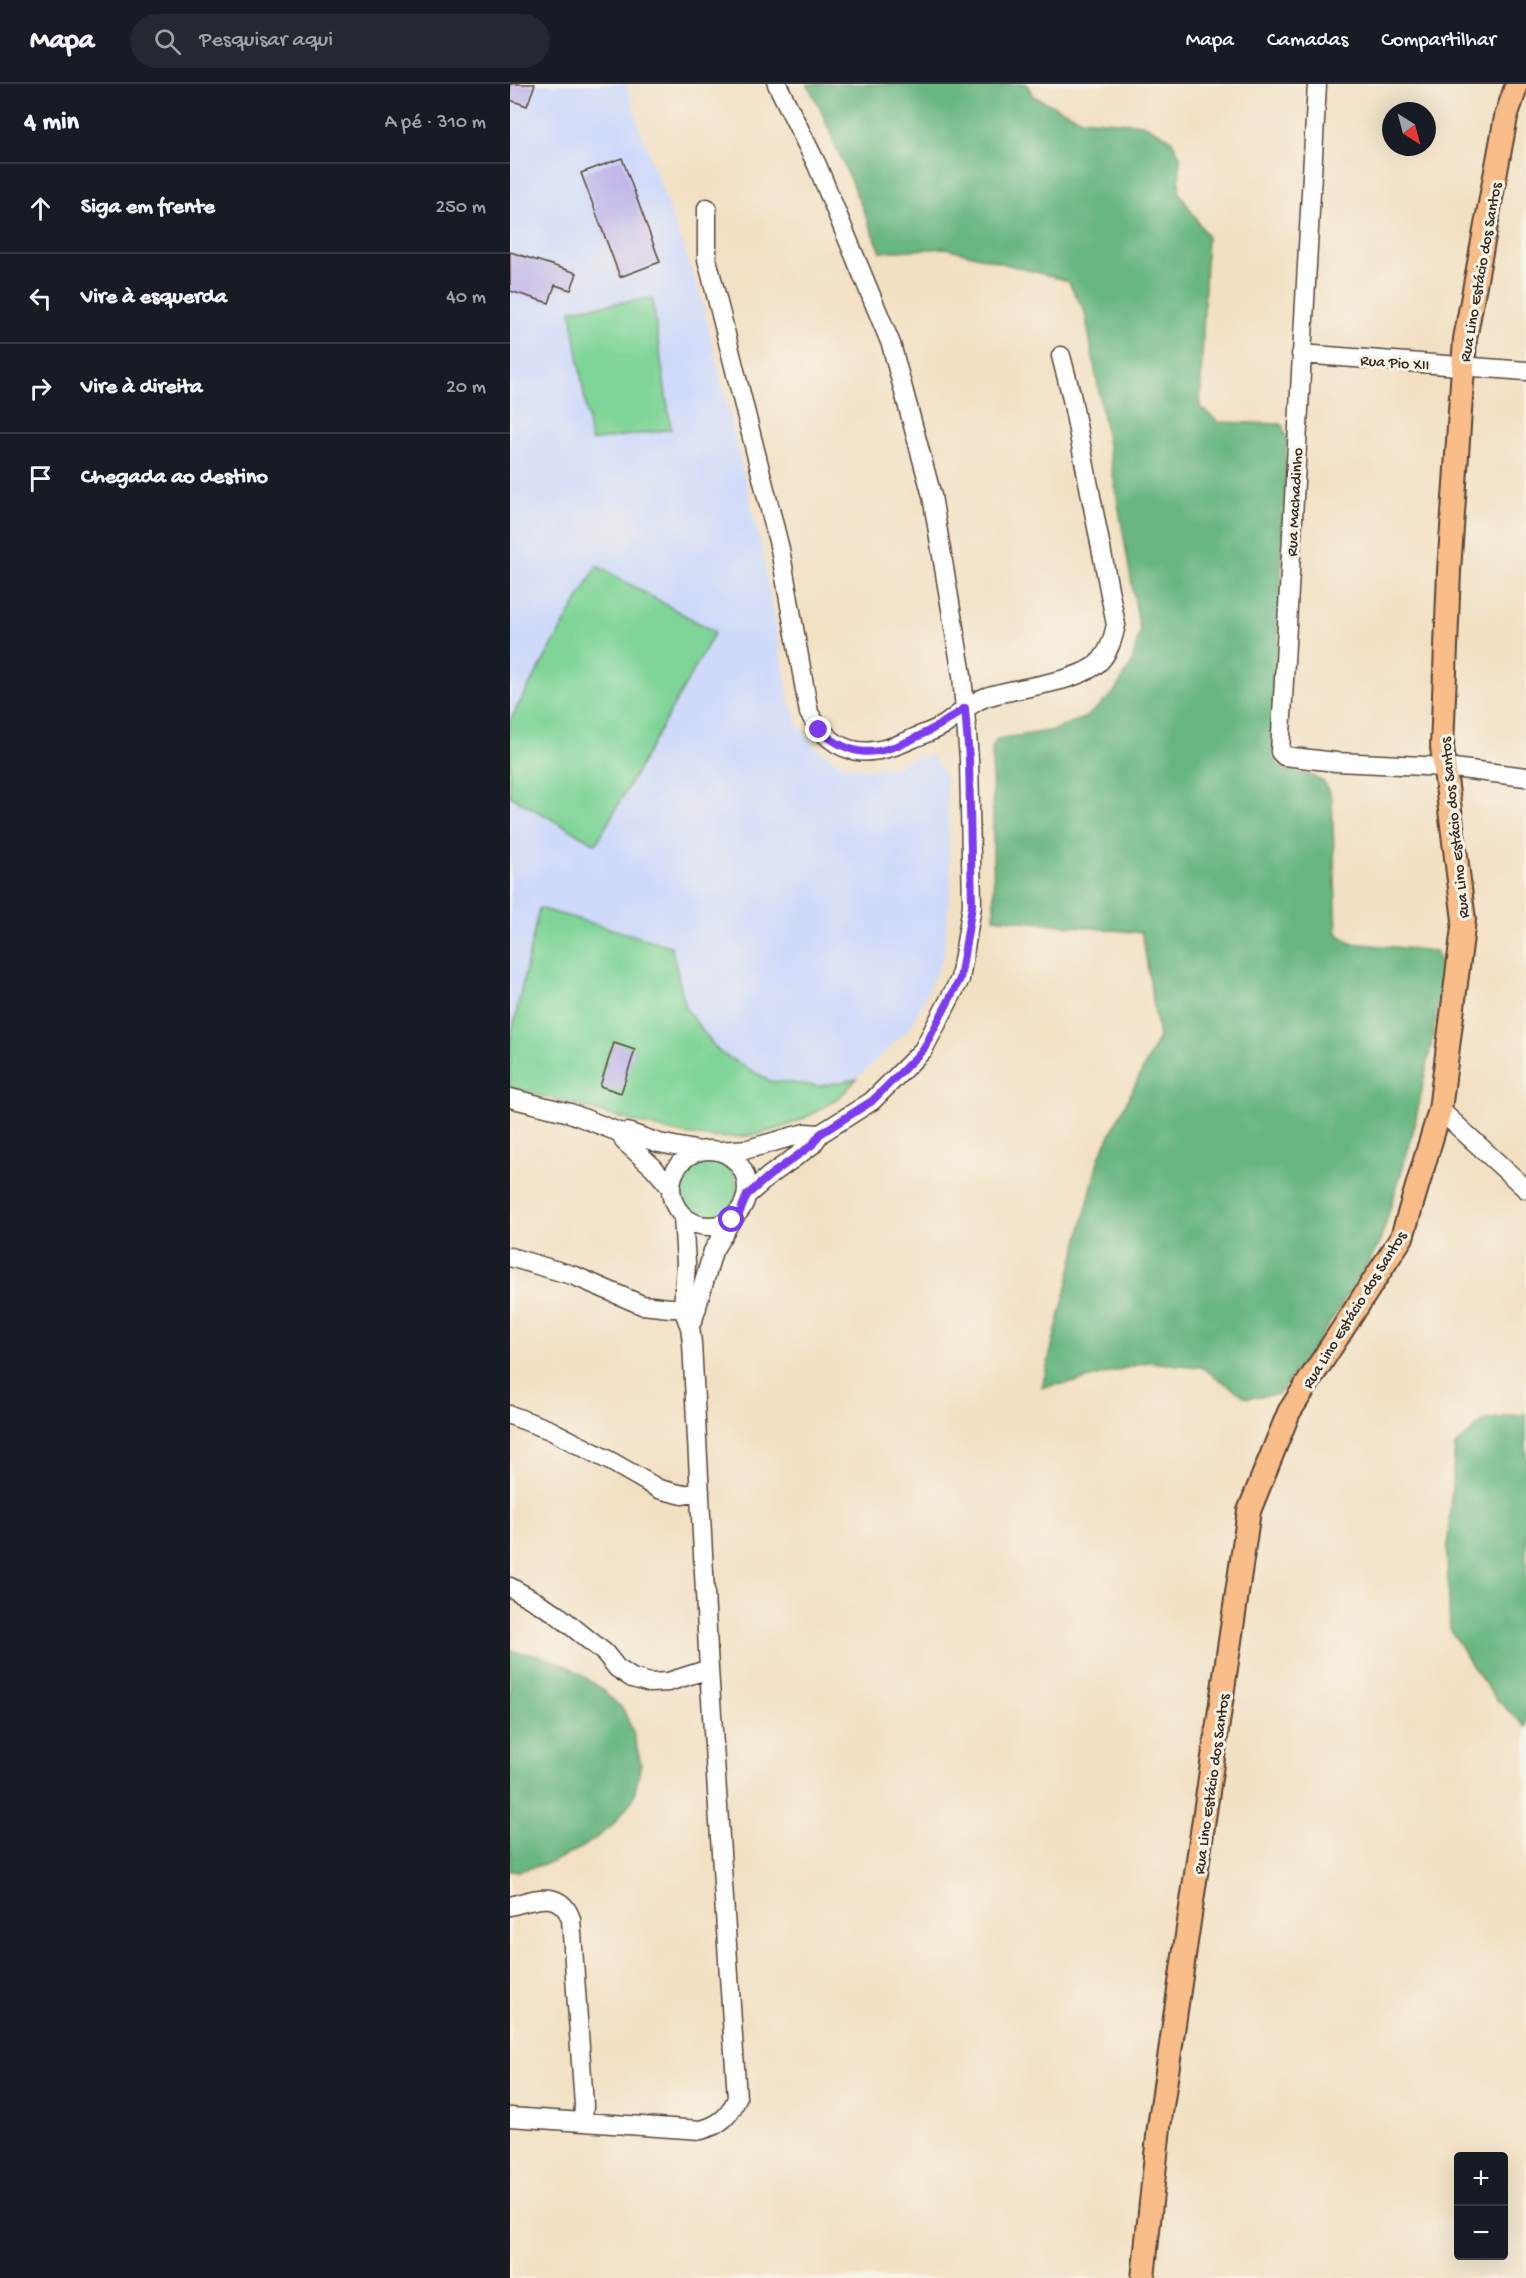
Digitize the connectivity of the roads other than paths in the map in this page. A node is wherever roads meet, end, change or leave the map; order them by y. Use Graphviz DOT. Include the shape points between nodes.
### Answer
graph roads {
  1 [pos="777,84"];
  2 [pos="1317,84"];
  3 [pos="1517,84"];
  4 [pos="707,208"];
  5 [pos="1301,354"];
  6 [pos="1061,356"];
  7 [pos="1463,366"];
  8 [pos="1526,371"];
  9 [pos="965,708"];
  10 [pos="1445,767"];
  11 [pos="1526,777"];
  12 [pos="510,1098"];
  13 [pos="1440,1110"];
  14 [pos="621,1133"];
  15 [pos="820,1134"];
  16 [pos="700,1151"];
  17 [pos="719,1151"];
  18 [pos="671,1188"];
  19 [pos="1526,1189"];
  20 [pos="747,1195"];
  21 [pos="683,1216"];
  22 [pos="732,1220"];
  23 [pos="510,1257"];
  24 [pos="690,1309"];
  25 [pos="510,1415"];
  26 [pos="700,1492"];
  27 [pos="510,1587"];
  28 [pos="709,1669"];
  29 [pos="510,1906"];
  30 [pos="510,2117"];
  31 [pos="583,2121"];
  32 [pos="1143,2278"];
  1 -- 9 [label="street" via="817,165 891,344 932,496"];
  2 -- 5 [label="street, Rua Machadinho"];
  3 -- 7 [label="main road, Rua Lino Estácio dos Santos" via="1504,129"];
  4 -- 9 [label="street" via="707,259 780,549 809,713 819,730 834,743 872,753 892,749 944,725"];
  5 -- 7 [label="street, Rua Pio XII"];
  5 -- 10 [label="street, Rua Machadinho" via="1280,752 1284,756 1336,762"];
  6 -- 9 [label="street" via="1116,625 1112,644 1086,672 985,697"];
  7 -- 8 [label="street, Rua Pio XII"];
  7 -- 10 [label="main road, Rua Lino Estácio dos Santos" via="1449,571 1442,747"];
  9 -- 15 [label="street" via="972,906 960,979 923,1050 872,1101"];
  10 -- 11 [label="street"];
  10 -- 13 [label="main road, Rua Lino Estácio dos Santos" via="1464,920"];
  12 -- 14 [label="street" via="570,1113"];
  13 -- 19 [label="street"];
  13 -- 32 [label="main road, Rua Lino Estácio dos Santos" via="1402,1237 1289,1412 1249,1511 1159,2127"];
  14 -- 16 [label="street"];
  14 -- 18 [label="street" via="624,1141"];
  15 -- 17 [label="street" via="805,1133 748,1149"];
  15 -- 20 [label="street" via="812,1145"];
  16 -- 17 [label="street"];
  16 -- 18 [label="street" via="682,1161"];
  17 -- 20 [label="street" via="742,1168"];
  18 -- 21 [label="street" via="672,1198"];
  20 -- 22 [label="street"];
  21 -- 22 [label="street" via="691,1223 712,1227"];
  21 -- 24 [label="street"];
  22 -- 24 [label="street" via="713,1251"];
  23 -- 24 [label="street" via="575,1276 642,1305"];
  24 -- 26 [label="street"];
  25 -- 26 [label="street" via="550,1430 659,1489 683,1495"];
  26 -- 28 [label="street"];
  27 -- 28 [label="street" via="554,1612 632,1678 668,1682"];
  28 -- 31 [label="street" via="737,2098 724,2120 701,2130"];
  29 -- 31 [label="street" via="550,1898 563,1905 571,1919"];
  30 -- 31 [label="street"];
}
